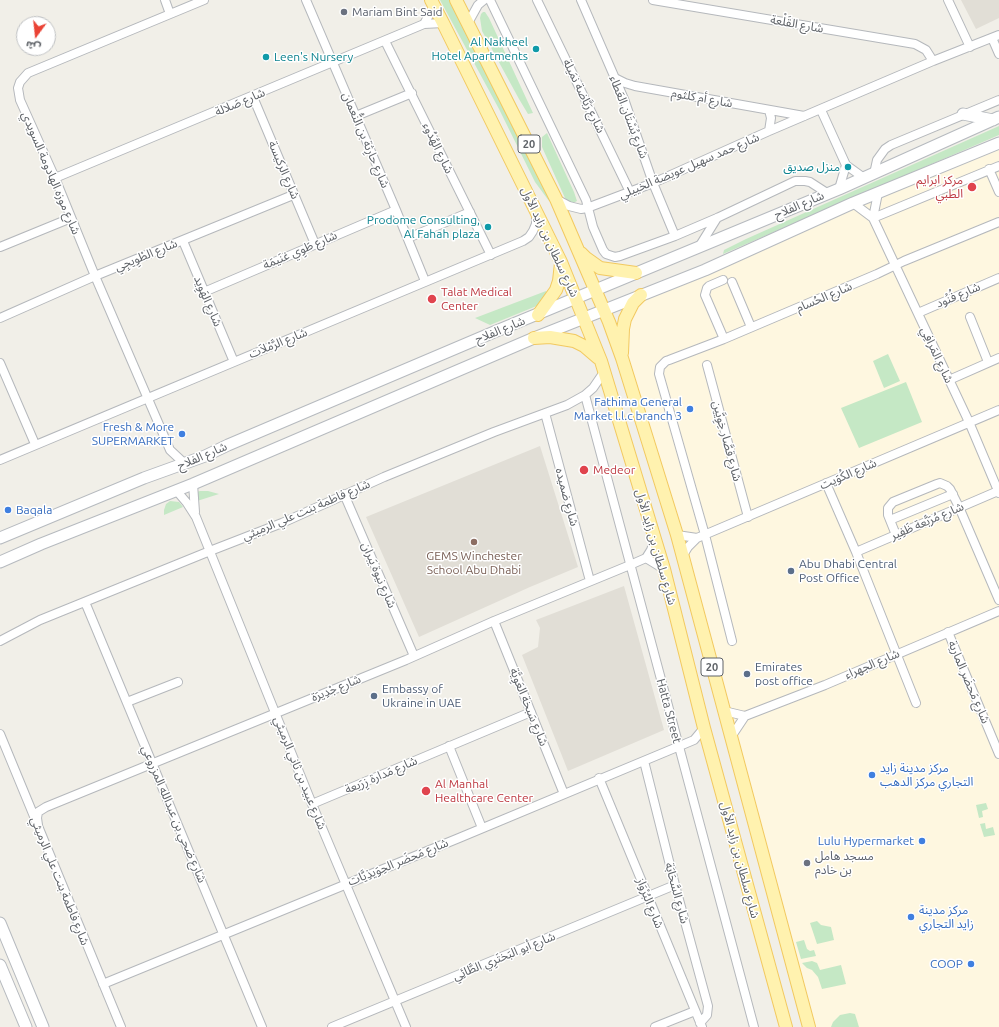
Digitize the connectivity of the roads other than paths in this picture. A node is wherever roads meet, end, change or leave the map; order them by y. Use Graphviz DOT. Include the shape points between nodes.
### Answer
graph roads {
  1 [pos="165,0"];
  2 [pos="204,0"];
  3 [pos="306,0"];
  4 [pos="456,0"];
  5 [pos="484,0"];
  6 [pos="490,0"];
  7 [pos="537,0"];
  8 [pos="581,0"];
  9 [pos="653,0"];
  10 [pos="948,0"];
  11 [pos="432,3"];
  12 [pos="170,14"];
  13 [pos="443,22"];
  14 [pos="468,23"];
  15 [pos="424,24"];
  16 [pos="996,36"];
  17 [pos="385,41"];
  18 [pos="970,47"];
  19 [pos="999,54"];
  20 [pos="933,61"];
  21 [pos="332,63"];
  22 [pos="615,78"];
  23 [pos="635,86"];
  24 [pos="412,93"];
  25 [pos="253,96"];
  26 [pos="624,99"];
  27 [pos="999,100"];
  28 [pos="768,110"];
  29 [pos="821,110"];
  30 [pos="963,114"];
  31 [pos="356,116"];
  32 [pos="805,116"];
  33 [pos="996,119"];
  34 [pos="769,130"];
  35 [pos="999,143"];
  36 [pos="846,165"];
  37 [pos="999,166"];
  38 [pos="989,169"];
  39 [pos="869,176"];
  40 [pos="55,178"];
  41 [pos="654,183"];
  42 [pos="839,189"];
  43 [pos="630,192"];
  44 [pos="999,192"];
  45 [pos="828,193"];
  46 [pos="878,193"];
  47 [pos="293,194"];
  48 [pos="556,199"];
  49 [pos="853,203"];
  50 [pos="587,208"];
  51 [pos="536,209"];
  52 [pos="396,210"];
  53 [pos="470,212"];
  54 [pos="70,218"];
  55 [pos="717,218"];
  56 [pos="873,218"];
  57 [pos="999,222"];
  58 [pos="676,236"];
  59 [pos="408,238"];
  60 [pos="183,241"];
  61 [pos="314,244"];
  62 [pos="0,247"];
  63 [pos="699,247"];
  64 [pos="577,249"];
  65 [pos="491,254"];
  66 [pos="561,262"];
  67 [pos="895,266"];
  68 [pos="636,273"];
  69 [pos="95,276"];
  70 [pos="999,278"];
  71 [pos="723,280"];
  72 [pos="425,281"];
  73 [pos="732,282"];
  74 [pos="595,290"];
  75 [pos="204,292"];
  76 [pos="641,295"];
  77 [pos="575,298"];
  78 [pos="604,310"];
  79 [pos="918,313"];
  80 [pos="538,315"];
  81 [pos="970,317"];
  82 [pos="0,318"];
  83 [pos="584,318"];
  84 [pos="752,327"];
  85 [pos="534,338"];
  86 [pos="724,339"];
  87 [pos="622,358"];
  88 [pos="999,358"];
  89 [pos="234,362"];
  90 [pos="988,362"];
  91 [pos="0,363"];
  92 [pos="707,365"];
  93 [pos="602,366"];
  94 [pos="949,380"];
  95 [pos="585,395"];
  96 [pos="147,397"];
  97 [pos="999,410"];
  98 [pos="545,413"];
  99 [pos="969,422"];
  100 [pos="35,444"];
  101 [pos="170,450"];
  102 [pos="0,460"];
  103 [pos="185,464"];
  104 [pos="169,470"];
  105 [pos="826,483"];
  106 [pos="193,484"];
  107 [pos="176,490"];
  108 [pos="999,492"];
  109 [pos="344,494"];
  110 [pos="953,494"];
  111 [pos="959,507"];
  112 [pos="196,517"];
  113 [pos="748,517"];
  114 [pos="890,520"];
  115 [pos="677,535"];
  116 [pos="705,535"];
  117 [pos="896,535"];
  118 [pos="0,538"];
  119 [pos="697,538"];
  120 [pos="655,539"];
  121 [pos="210,550"];
  122 [pos="856,552"];
  123 [pos="682,557"];
  124 [pos="646,558"];
  125 [pos="0,562"];
  126 [pos="630,565"];
  127 [pos="664,569"];
  128 [pos="590,581"];
  129 [pos="999,600"];
  130 [pos="85,602"];
  131 [pos="999,611"];
  132 [pos="494,621"];
  133 [pos="948,632"];
  134 [pos="0,641"];
  135 [pos="732,641"];
  136 [pos="897,653"];
  137 [pos="414,656"];
  138 [pos="178,682"];
  139 [pos="127,702"];
  140 [pos="916,703"];
  141 [pos="724,711"];
  142 [pos="532,712"];
  143 [pos="275,713"];
  144 [pos="745,716"];
  145 [pos="704,728"];
  146 [pos="0,734"];
  147 [pos="731,737"];
  148 [pos="694,740"];
  149 [pos="707,741"];
  150 [pos="449,746"];
  151 [pos="678,746"];
  152 [pos="999,753"];
  153 [pos="644,761"];
  154 [pos="153,764"];
  155 [pos="599,778"];
  156 [pos="564,794"];
  157 [pos="312,804"];
  158 [pos="38,825"];
  159 [pos="482,828"];
  160 [pos="346,883"];
  161 [pos="675,885"];
  162 [pos="647,897"];
  163 [pos="0,923"];
  164 [pos="224,934"];
  165 [pos="0,965"];
  166 [pos="103,984"];
  167 [pos="396,1001"];
  168 [pos="694,1011"];
  169 [pos="701,1025"];
  170 [pos="26,1027"];
  171 [pos="43,1027"];
  172 [pos="121,1027"];
  173 [pos="262,1027"];
  174 [pos="332,1027"];
  175 [pos="406,1027"];
  176 [pos="655,1027"];
  177 [pos="754,1027"];
  178 [pos="786,1027"];
  179 [pos="809,1027"];
  1 -- 12 [label="street"];
  2 -- 12 [label="street, شارع موزه الهادومة السويدي"];
  3 -- 21 [label="street, شارع حارِثة بن النُّعمان"];
  4 -- 14 [label="main road, شارع سلطان بن زايد الأول / 20"];
  5 -- 14 [label="street" via="478,5"];
  6 -- 50 [label="street" via="586,200"];
  7 -- 43 [label="street, شارع رَبَّاضة نمَيلة"];
  8 -- 22 [label="street, شارع بُسْتَان العَطاء"];
  9 -- 20 [label="street, شارع القَلْعة" via="915,44 926,50"];
  10 -- 18 [label="street"];
  11 -- 13 [label="main road, شارع سلطان بن زايد الأول / 20"];
  11 -- 15 [label="street" via="430,15"];
  12 -- 40 [label="street, شارع موزه الهادومة السويدي" via="33,70 23,77 18,94"];
  13 -- 15 [label="street, شارع صَلالة"];
  13 -- 51 [label="main road, شارع سلطان بن زايد الأول / 20"];
  14 -- 48 [label="main road, شارع سلطان بن زايد الأول / 20"];
  15 -- 17 [label="street, شارع صَلالة"];
  16 -- 18 [label="street, شارع حمد سهيل عويضة الخييلي"];
  16 -- 19 [label="street, شارع حمد سهيل عويضة الخييلي"];
  17 -- 21 [label="street, شارع صَلالة"];
  17 -- 24 [label="street, شارع الهُدُوء"];
  18 -- 20 [label="street, شارع حمد سهيل عويضة الخييلي"];
  20 -- 29 [label="street, شارع حمد سهيل عويضة الخييلي"];
  21 -- 25 [label="street, شارع صَلالة"];
  21 -- 31 [label="street, شارع حارِثة بن النُّعمان"];
  22 -- 23 [label="street, شارع أم كلثوم"];
  22 -- 26 [label="street, شارع بُسْتَان العَطاء"];
  23 -- 26 [label="street"];
  23 -- 28 [label="street, شارع أم كلثوم"];
  24 -- 31 [label="street"];
  24 -- 53 [label="street, شارع الهُدُوء"];
  25 -- 40 [label="street, شارع صَلالة"];
  25 -- 47 [label="street, شارع الركيسة"];
  26 -- 41 [label="street, شارع بُسْتَان العَطاء"];
  27 -- 30 [label="street"];
  28 -- 32 [label="street, شارع أم كلثوم"];
  28 -- 34 [label="street" via="771,118"];
  29 -- 32 [label="street, شارع حمد سهيل عويضة الخييلي"];
  29 -- 36 [label="street"];
  30 -- 33 [label="main road"];
  30 -- 39 [label="street" via="890,145 880,154"];
  31 -- 52 [label="street, شارع حارِثة بن النُّعمان"];
  32 -- 34 [label="street, شارع حمد سهيل عويضة الخييلي"];
  33 -- 39 [label="main road, شارع الفلاح"];
  34 -- 41 [label="street, شارع حمد سهيل عويضة الخييلي"];
  35 -- 46 [label="main road, شارع الفلاح"];
  36 -- 39 [label="street"];
  36 -- 42 [label="street"];
  37 -- 38 [label="street"];
  38 -- 44 [label="street"];
  38 -- 56 [label="street"];
  39 -- 42 [label="main road, شارع الفلاح"];
  40 -- 54 [label="street, شارع موزه الهادومة السويدي"];
  41 -- 43 [label="street, شارع حمد سهيل عويضة الخييلي"];
  41 -- 58 [label="street, شارع بُسْتَان العَطاء"];
  42 -- 45 [label="main road, شارع الفلاح"];
  43 -- 50 [label="street, شارع حمد سهيل عويضة الخييلي"];
  45 -- 55 [label="street" via="810,182 795,181"];
  45 -- 63 [label="main road, شارع الفلاح"];
  46 -- 49 [label="main road, شارع الفلاح"];
  46 -- 56 [label="street"];
  47 -- 60 [label="street, شارع الطْوِيجِي"];
  47 -- 61 [label="street, شارع الركيسة"];
  48 -- 50 [label="street, شارع حمد سهيل عويضة الخييلي" via="569,206"];
  48 -- 64 [label="main road, شارع سلطان بن زايد الأول / 20"];
  49 -- 56 [label="street, شارع المَرافِي"];
  49 -- 76 [label="main road, شارع الفلاح" via="705,270"];
  50 -- 58 [label="street" via="601,246 610,256 620,256"];
  51 -- 65 [label="street, شارع الرَّمْلاَت" via="536,224 529,237"];
  51 -- 66 [label="main road, شارع سلطان بن زايد الأول / 20"];
  52 -- 59 [label="street, شارع حارِثة بن النُّعمان"];
  52 -- 61 [label="street, شارع طَوِي غنَيمَة"];
  53 -- 59 [label="street"];
  53 -- 65 [label="street, شارع الهُدُوء"];
  54 -- 62 [label="street"];
  54 -- 69 [label="street, شارع موزه الهادومة السويدي"];
  55 -- 58 [label="street"];
  55 -- 63 [label="street"];
  56 -- 67 [label="street, شارع المَرافِي"];
  57 -- 67 [label="street, شارع الحُسام"];
  59 -- 72 [label="street, شارع حارِثة بن النُّعمان"];
  60 -- 69 [label="street, شارع الطْوِيجِي"];
  60 -- 75 [label="street, شارع الهَوِيد"];
  61 -- 75 [label="street, شارع طَوِي غنَيمَة"];
  63 -- 68 [label="main road, شارع الفلاح"];
  64 -- 68 [label="main road" via="600,268"];
  64 -- 74 [label="main road, شارع سلطان بن زايد الأول / 20"];
  65 -- 72 [label="street, شارع الرَّمْلاَت"];
  66 -- 77 [label="main road, شارع سلطان بن زايد الأول / 20"];
  66 -- 80 [label="main road" via="556,290"];
  67 -- 79 [label="street, شارع المَرافِي"];
  67 -- 84 [label="street, شارع الحُسام"];
  68 -- 74 [label="main road, شارع الفلاح"];
  69 -- 82 [label="street, شارع الطْوِيجِي"];
  69 -- 96 [label="street, شارع موزه الهادومة السويدي"];
  70 -- 79 [label="street, شارع فُنُود"];
  71 -- 86 [label="street" via="706,288 705,295"];
  72 -- 89 [label="street, شارع الرَّمْلاَت"];
  73 -- 84 [label="street"];
  74 -- 77 [label="main road, شارع الفلاح"];
  74 -- 78 [label="main road, شارع سلطان بن زايد الأول / 20"];
  75 -- 89 [label="street, شارع الهَوِيد"];
  76 -- 78 [label="main road, شارع الفلاح"];
  76 -- 87 [label="main road" via="633,303 625,319"];
  77 -- 80 [label="main road, شارع الفلاح"];
  77 -- 83 [label="main road, شارع سلطان بن زايد الأول / 20"];
  78 -- 83 [label="main road, شارع الفلاح"];
  78 -- 87 [label="main road, شارع سلطان بن زايد الأول / 20"];
  79 -- 94 [label="street, شارع المَرافِي"];
  80 -- 103 [label="main road, شارع الفلاح"];
  81 -- 90 [label="street"];
  83 -- 85 [label="main road, شارع الفلاح"];
  83 -- 93 [label="main road, شارع سلطان بن زايد الأول / 20"];
  84 -- 86 [label="street, شارع الحُسام"];
  85 -- 93 [label="main road" via="550,337 574,341 584,346"];
  85 -- 106 [label="main road, شارع الفلاح"];
  86 -- 116 [label="street, شارع الحُسام" via="666,361 660,367 659,374"];
  87 -- 115 [label="main road, شارع سلطان بن زايد الأول / 20"];
  88 -- 90 [label="street"];
  89 -- 96 [label="street, شارع الرَّمْلاَت"];
  90 -- 94 [label="street"];
  91 -- 100 [label="street"];
  92 -- 113 [label="street, شارع قصَّار خِوِيَّين"];
  93 -- 95 [label="street, شارع فاطمة بنت علي الرميثي" via="593,388"];
  93 -- 120 [label="main road, شارع سلطان بن زايد الأول / 20"];
  94 -- 99 [label="street, شارع المَرافِي"];
  95 -- 98 [label="street, شارع فاطمة بنت علي الرميثي"];
  95 -- 126 [label="street, Hatta Street"];
  96 -- 100 [label="street, شارع الرَّمْلاَت"];
  96 -- 101 [label="street, شارع موزه الهادومة السويدي"];
  97 -- 99 [label="street, شارع الكُوَيت"];
  98 -- 109 [label="street, شارع فاطمة بنت علي الرميثي"];
  98 -- 128 [label="street, شارع ضميده"];
  99 -- 105 [label="street, شارع الكُوَيت"];
  99 -- 108 [label="street, شارع المَرافِي"];
  100 -- 102 [label="street, شارع الرَّمْلاَت"];
  101 -- 103 [label="street, شارع موزه الهادومة السويدي"];
  101 -- 104 [label="street, شارع موزه الهادومة السويدي"];
  103 -- 104 [label="main road, شارع الفلاح"];
  104 -- 118 [label="main road, شارع الفلاح"];
  105 -- 113 [label="street, شارع الكُوَيت"];
  105 -- 122 [label="street"];
  106 -- 107 [label="main road, شارع الفلاح"];
  106 -- 112 [label="street, شارع عبيد بن ثاني الرميثي"];
  107 -- 112 [label="street, شارع عبيد بن ثاني الرميثي"];
  107 -- 125 [label="main road, شارع الفلاح"];
  108 -- 111 [label="street, شارع مُرَبَّعة ظَفِير"];
  109 -- 121 [label="street, شارع فاطمة بنت علي الرميثي" via="282,523"];
  109 -- 137 [label="street, شارع نيوة يَبران"];
  110 -- 111 [label="street"];
  110 -- 114 [label="street"];
  110 -- 114 [label="street" via="948,486 940,483 920,490 893,502 888,512"];
  111 -- 117 [label="street, شارع مُرَبَّعة ظَفِير"];
  111 -- 129 [label="street"];
  112 -- 121 [label="street, شارع عبيد بن ثاني الرميثي"];
  113 -- 116 [label="street, شارع الكُوَيت"];
  114 -- 117 [label="street"];
  115 -- 119 [label="street, شارع الكُوَيت"];
  115 -- 123 [label="main road, شارع سلطان بن زايد الأول / 20"];
  116 -- 119 [label="street, شارع الكُوَيت"];
  116 -- 135 [label="street"];
  117 -- 122 [label="street, شارع مُرَبَّعة ظَفِير"];
  119 -- 123 [label="street, شارع الكُوَيت" via="688,546"];
  120 -- 124 [label="street"];
  120 -- 127 [label="main road, شارع سلطان بن زايد الأول / 20"];
  121 -- 130 [label="street, شارع فاطمة بنت علي الرميثي"];
  121 -- 143 [label="street, شارع عبيد بن ثاني الرميثي"];
  122 -- 136 [label="street"];
  123 -- 141 [label="main road, شارع سلطان بن زايد الأول / 20"];
  124 -- 126 [label="street, شارع جْدِيرَة"];
  124 -- 127 [label="street"];
  126 -- 128 [label="street, شارع جْدِيرَة"];
  126 -- 151 [label="street, Hatta Street"];
  127 -- 145 [label="main road, شارع سلطان بن زايد الأول / 20"];
  128 -- 132 [label="street, شارع جْدِيرَة"];
  130 -- 134 [label="street, شارع فاطمة بنت علي الرميثي" via="40,620"];
  130 -- 139 [label="street, شارع ضحي بن عبدالله المزروعي"];
  131 -- 133 [label="street, شارع الجهراء"];
  132 -- 137 [label="street, شارع جْدِيرَة"];
  132 -- 142 [label="street, شارع سَبخة العَوِيَّة"];
  133 -- 136 [label="street, شارع الجهراء"];
  133 -- 152 [label="street, شارع مَحضَر المارية"];
  136 -- 140 [label="street"];
  136 -- 144 [label="street, شارع الجهراء"];
  137 -- 143 [label="street, شارع جْدِيرَة"];
  138 -- 139 [label="street"];
  139 -- 154 [label="street, شارع ضحي بن عبدالله المزروعي"];
  141 -- 144 [label="street"];
  141 -- 147 [label="main road, شارع سلطان بن زايد الأول / 20"];
  142 -- 150 [label="street, شارع مَدارة زِرَيعة"];
  142 -- 156 [label="street, شارع سَبخة العَوِيَّة"];
  143 -- 154 [label="street, شارع جْدِيرَة"];
  143 -- 157 [label="street, شارع عبيد بن ثاني الرميثي"];
  144 -- 147 [label="street"];
  145 -- 148 [label="street, شارع مَحضَر الحِوَيذِيَّات"];
  145 -- 149 [label="main road, شارع سلطان بن زايد الأول / 20"];
  146 -- 158 [label="street, شارع فاطمة بنت علي الرميثي"];
  147 -- 179 [label="main road, شارع سلطان بن زايد الأول / 20"];
  148 -- 149 [label="street, شارع مَحضَر الحِوَيذِيَّات"];
  148 -- 151 [label="street, شارع مَحضَر الحِوَيذِيَّات"];
  149 -- 178 [label="main road, شارع سلطان بن زايد الأول / 20"];
  150 -- 157 [label="street, شارع مَدارة زِرَيعة"];
  150 -- 159 [label="street"];
  151 -- 153 [label="street, شارع مَحضَر الحِوَيذِيَّات"];
  151 -- 177 [label="street, Hatta Street"];
  153 -- 155 [label="street, شارع مَحضَر الحِوَيذِيَّات"];
  153 -- 161 [label="street, شارع السَّحَابَة"];
  154 -- 158 [label="street, شارع جْدِيرَة" via="41,809 37,815"];
  154 -- 164 [label="street, شارع ضحي بن عبدالله المزروعي"];
  155 -- 156 [label="street, شارع مَحضَر الحِوَيذِيَّات"];
  155 -- 162 [label="street, شارع البُرْوَاز"];
  156 -- 159 [label="street, شارع مَحضَر الحِوَيذِيَّات"];
  157 -- 160 [label="street, شارع عبيد بن ثاني الرميثي"];
  158 -- 166 [label="street, شارع فاطمة بنت علي الرميثي"];
  159 -- 160 [label="street, شارع مَحضَر الحِوَيذِيَّات"];
  160 -- 164 [label="street, شارع مَحضَر الحِوَيذِيَّات"];
  160 -- 167 [label="street, شارع عبيد بن ثاني الرميثي"];
  161 -- 162 [label="street, شارع أبو البَختَرِي الطَّائِي"];
  161 -- 169 [label="street, شارع السَّحَابَة" via="708,1006"];
  162 -- 167 [label="street, شارع أبو البَختَرِي الطَّائِي"];
  162 -- 168 [label="street, شارع البُرْوَاز"];
  163 -- 171 [label="main road"];
  164 -- 166 [label="street, شارع مَحضَر الحِوَيذِيَّات"];
  164 -- 173 [label="street, شارع ضحي بن عبدالله المزروعي"];
  165 -- 170 [label="main road"];
  166 -- 172 [label="street, شارع فاطمة بنت علي الرميثي"];
  167 -- 174 [label="street, شارع أبو البَختَرِي الطَّائِي"];
  167 -- 175 [label="street, شارع عبيد بن ثاني الرميثي"];
  168 -- 169 [label="street, شارع البُرْوَاز"];
  168 -- 176 [label="street"];
}
